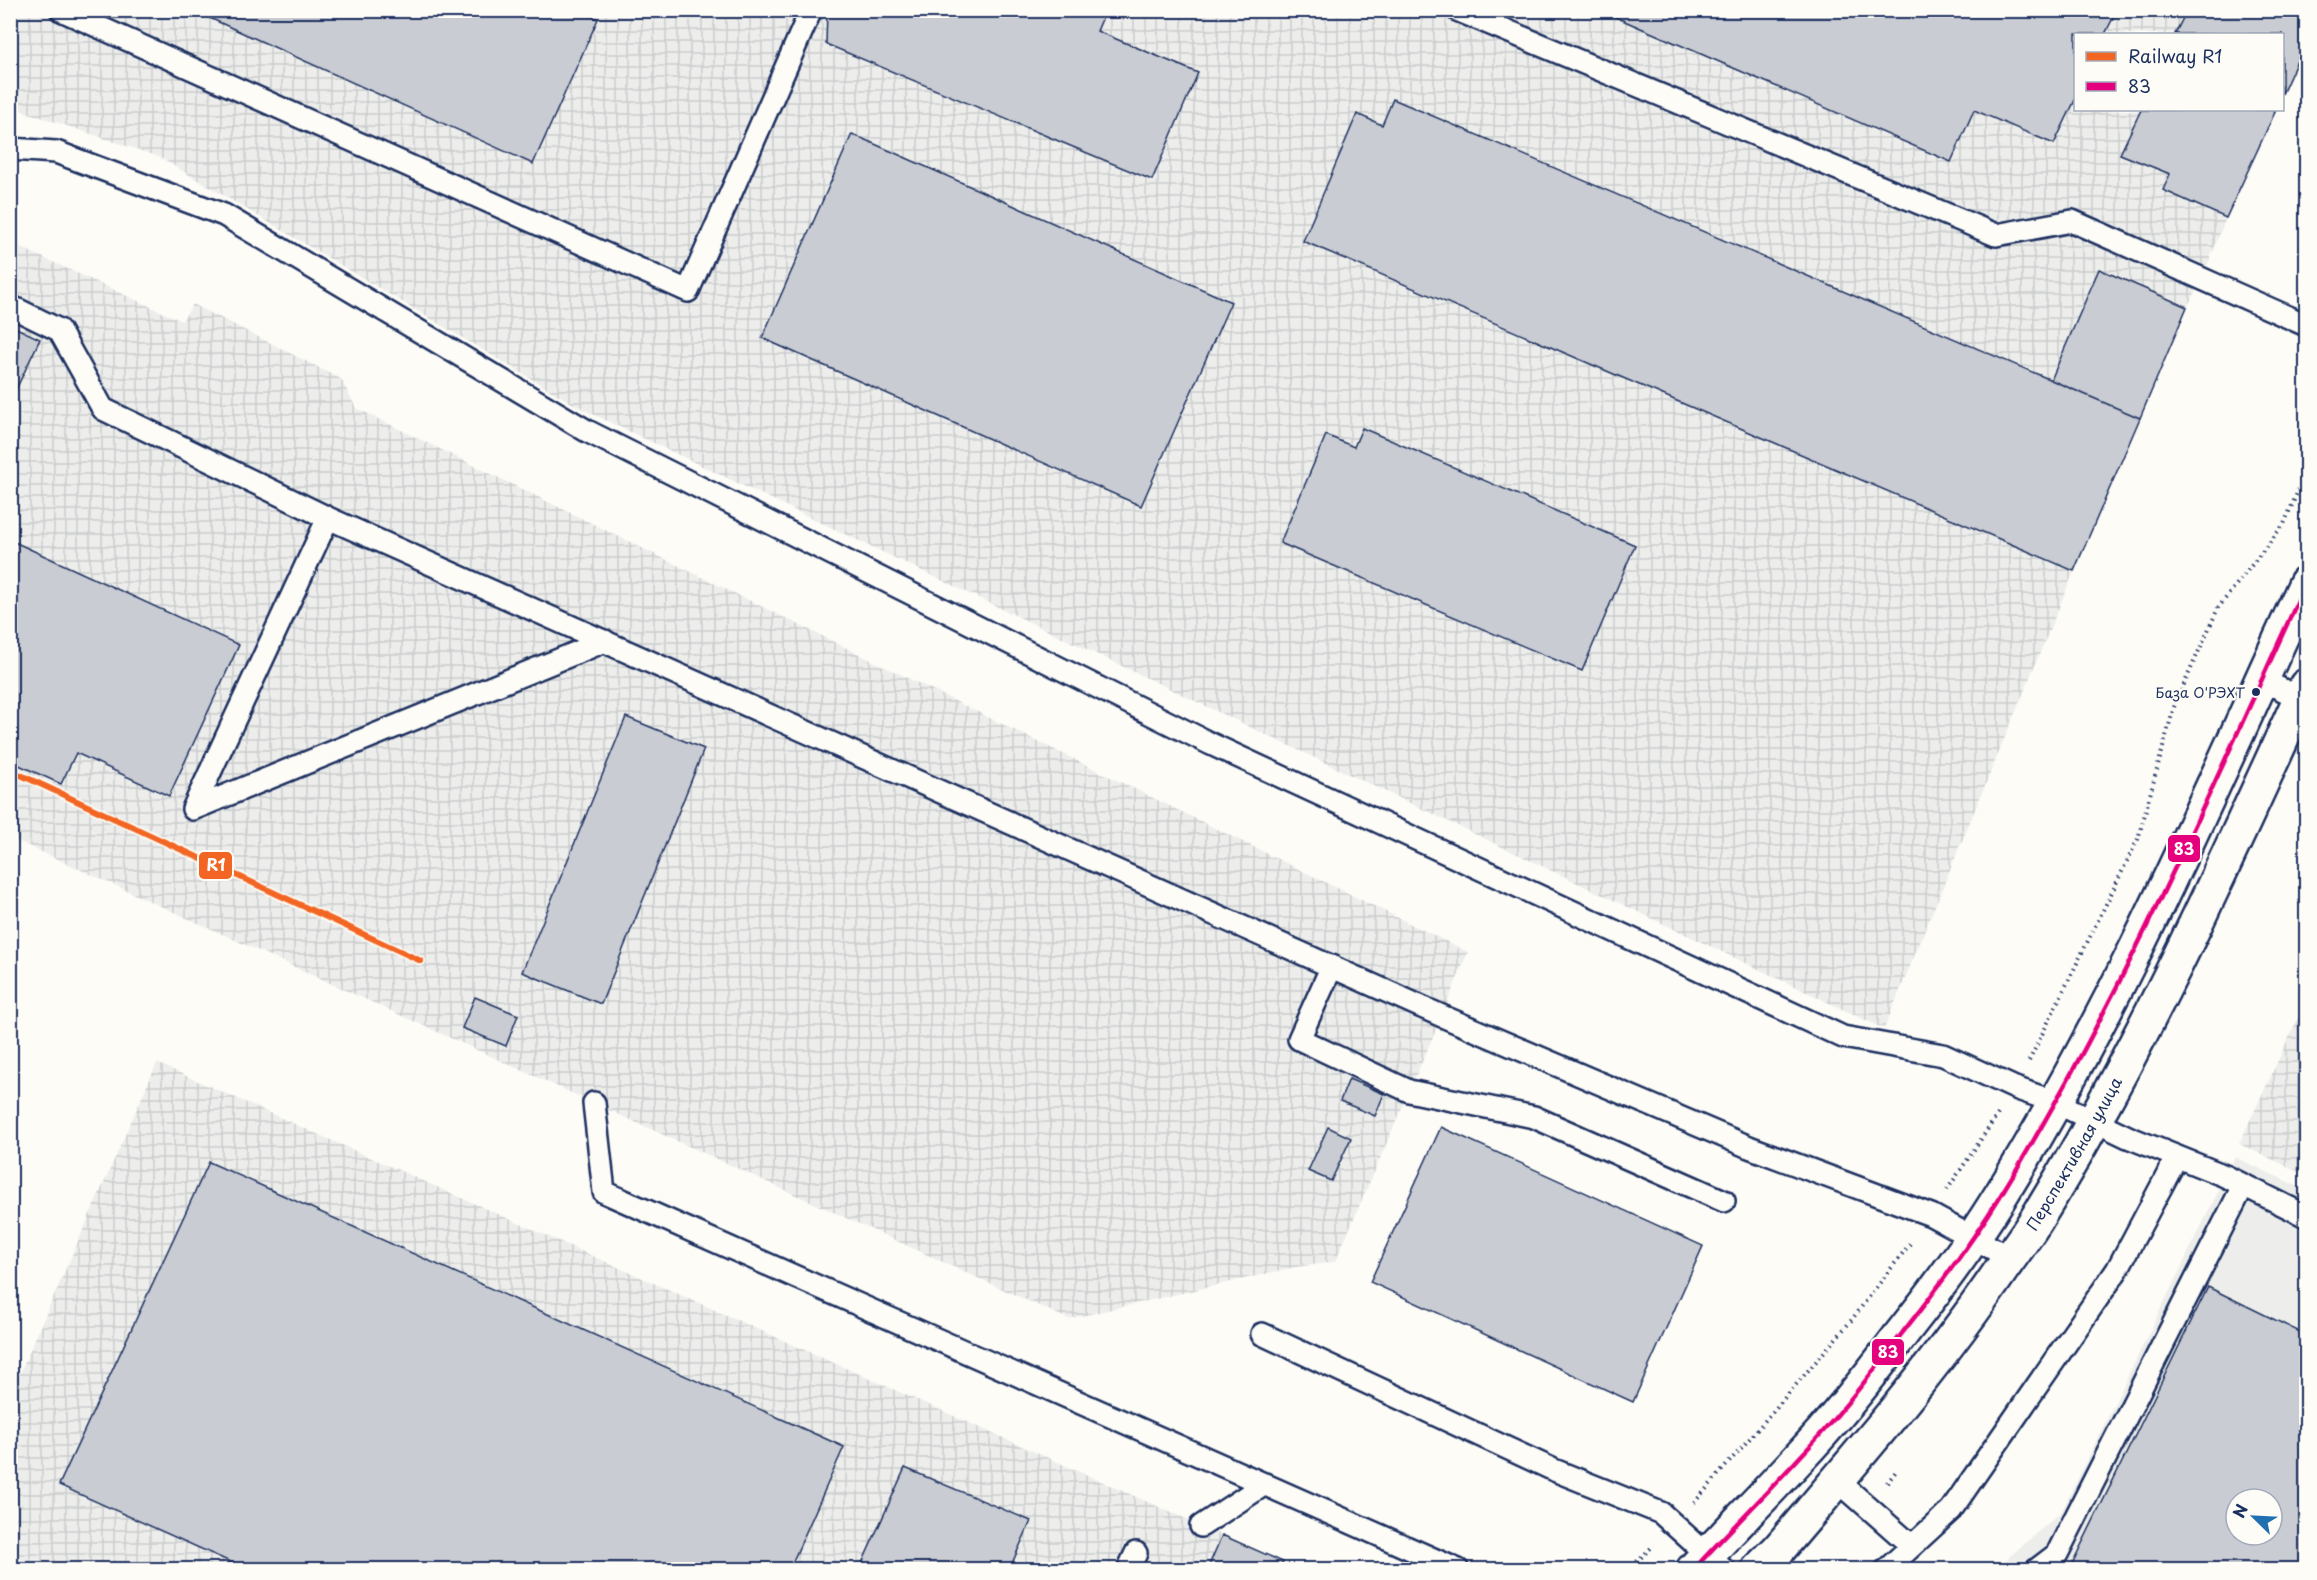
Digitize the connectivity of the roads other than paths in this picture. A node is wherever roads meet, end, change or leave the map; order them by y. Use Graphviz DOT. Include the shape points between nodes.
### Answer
graph roads {
  1 [pos="61,10"];
  2 [pos="811,10"];
  3 [pos="1457,10"];
  4 [pos="10,148"];
  5 [pos="10,306"];
  6 [pos="2307,325"];
  7 [pos="328,518"];
  8 [pos="2307,584"];
  9 [pos="605,641"];
  10 [pos="2262,680"];
  11 [pos="2305,695"];
  12 [pos="1332,966"];
  13 [pos="2055,1102"];
  14 [pos="594,1103"];
  15 [pos="2094,1120"];
  16 [pos="2177,1157"];
  17 [pos="2243,1185"];
  18 [pos="1725,1201"];
  19 [pos="2307,1216"];
  20 [pos="1972,1237"];
  21 [pos="2010,1258"];
  22 [pos="1262,1334"];
  23 [pos="1837,1480"];
  24 [pos="1265,1484"];
  25 [pos="1201,1526"];
  26 [pos="1912,1546"];
  27 [pos="1708,1564"];
  28 [pos="1458,1569"];
  29 [pos="1758,1569"];
  30 [pos="1886,1569"];
  31 [pos="2036,1569"];
  1 -- 2 [label="lane" via="688,291"];
  3 -- 6 [label="lane" via="1996,235 2072,221"];
  4 -- 13 [label="lane" via="56,152 224,215 587,431 1210,744 1843,1037 1943,1055"];
  5 -- 7 [label="lane" via="59,330 103,409"];
  7 -- 9 [label="lane"];
  7 -- 9 [label="lane" via="193,809"];
  8 -- 10 [label="main road"];
  9 -- 12 [label="lane"];
  10 -- 11 [label="lane"];
  10 -- 13 [label="main road" via="2123,977"];
  11 -- 15 [label="main road, Перспективная улица" via="2161,996"];
  12 -- 18 [label="lane" via="1299,1039 1409,1091 1534,1117"];
  12 -- 20 [label="lane" via="1749,1147 1931,1215"];
  13 -- 15 [label="lane"];
  13 -- 20 [label="main road" via="1999,1199"];
  14 -- 24 [label="lane" via="604,1192"];
  15 -- 16 [label="lane"];
  15 -- 21 [label="main road, Перспективная улица"];
  16 -- 17 [label="lane"];
  16 -- 26 [label="lane" via="2117,1270 1951,1510"];
  17 -- 19 [label="lane"];
  17 -- 31 [label="lane" via="2057,1554"];
  20 -- 21 [label="lane"];
  20 -- 27 [label="main road" via="1858,1390"];
  21 -- 23 [label="main road, Перспективная улица" via="1892,1418"];
  22 -- 27 [label="lane" via="1554,1470 1661,1513"];
  23 -- 26 [label="lane"];
  23 -- 29 [label="main road, Перспективная улица"];
  24 -- 25 [label="lane"];
  24 -- 28 [label="lane"];
  26 -- 30 [label="lane"];
}
